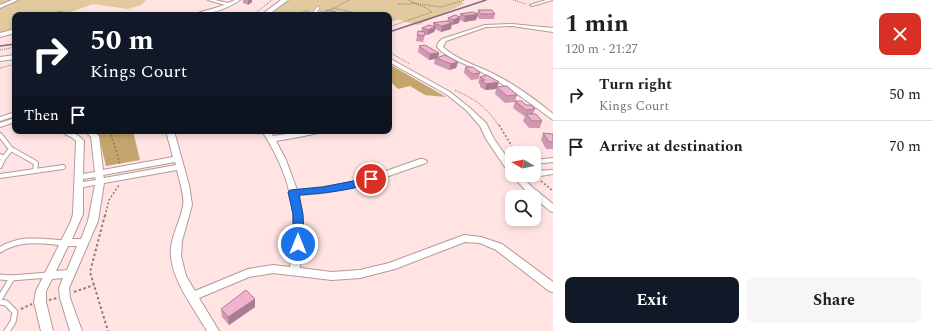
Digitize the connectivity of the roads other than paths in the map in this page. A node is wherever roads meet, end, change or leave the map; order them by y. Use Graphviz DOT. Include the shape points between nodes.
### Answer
graph roads {
  1 [pos="16,0"];
  2 [pos="210,0"];
  3 [pos="238,0"];
  4 [pos="285,0"];
  5 [pos="551,0"];
  6 [pos="230,5"];
  7 [pos="532,5"];
  8 [pos="0,7"];
  9 [pos="318,8"];
  10 [pos="209,12"];
  11 [pos="269,12"];
  12 [pos="315,12"];
  13 [pos="553,30"];
  14 [pos="12,32"];
  15 [pos="0,35"];
  16 [pos="12,57"];
  17 [pos="0,59"];
  18 [pos="392,62"];
  19 [pos="12,115"];
  20 [pos="553,118"];
  21 [pos="0,119"];
  22 [pos="12,121"];
  23 [pos="0,125"];
  24 [pos="71,134"];
  25 [pos="93,134"];
  26 [pos="171,134"];
  27 [pos="268,134"];
  28 [pos="303,134"];
  29 [pos="0,135"];
  30 [pos="271,139"];
  31 [pos="11,150"];
  32 [pos="2,158"];
  33 [pos="505,159"];
  34 [pos="553,160"];
  35 [pos="423,161"];
  36 [pos="541,161"];
  37 [pos="179,163"];
  38 [pos="0,166"];
  39 [pos="63,167"];
  40 [pos="35,171"];
  41 [pos="553,172"];
  42 [pos="541,173"];
  43 [pos="0,176"];
  44 [pos="100,178"];
  45 [pos="80,181"];
  46 [pos="522,182"];
  47 [pos="293,192"];
  48 [pos="553,209"];
  49 [pos="64,242"];
  50 [pos="84,242"];
  51 [pos="0,250"];
  52 [pos="295,271"];
  53 [pos="69,274"];
  54 [pos="48,275"];
  55 [pos="0,277"];
  56 [pos="12,278"];
  57 [pos="553,288"];
  58 [pos="193,296"];
  59 [pos="0,298"];
  60 [pos="0,302"];
  61 [pos="7,331"];
  62 [pos="47,331"];
  63 [pos="76,331"];
  64 [pos="213,331"];
  1 -- 8 [label="street"];
  2 -- 6 [label="street"];
  3 -- 6 [label="street"];
  4 -- 11 [label="main road"];
  5 -- 7 [label="street"];
  6 -- 10 [label="street"];
  9 -- 12 [label="lane"];
  13 -- 20 [label="street" via="512,25 485,26 444,40 440,47 452,56 503,81 539,105"];
  14 -- 15 [label="street"];
  16 -- 17 [label="main road"];
  18 -- 33 [label="street" via="448,94 468,109 483,125"];
  19 -- 21 [label="street"];
  22 -- 23 [label="street"];
  24 -- 45 [label="street" via="80,141"];
  25 -- 44 [label="street" via="96,136"];
  26 -- 37 [label="street"];
  27 -- 30 [label="street"];
  28 -- 30 [label="street"];
  29 -- 31 [label="lane"];
  30 -- 47 [label="street"];
  31 -- 32 [label="lane"];
  31 -- 40 [label="lane" via="36,163"];
  32 -- 38 [label="lane"];
  34 -- 36 [label="street"];
  35 -- 47 [label="street" via="360,183 323,190"];
  37 -- 44 [label="street"];
  37 -- 58 [label="street" via="188,205 177,241 176,256 181,277"];
  39 -- 40 [label="lane"];
  40 -- 43 [label="lane"];
  41 -- 42 [label="street"];
  44 -- 45 [label="street"];
  44 -- 50 [label="street" via="93,221"];
  45 -- 49 [label="street" via="77,218"];
  46 -- 48 [label="street"];
  47 -- 52 [label="street" via="298,214"];
  49 -- 50 [label="street"];
  49 -- 51 [label="lane" via="16,241"];
  49 -- 54 [label="street"];
  50 -- 53 [label="street"];
  52 -- 57 [label="street" via="332,276 360,274 391,266 464,238 481,240 499,247"];
  52 -- 58 [label="street" via="273,269 248,273"];
  53 -- 54 [label="street"];
  53 -- 63 [label="street" via="64,296"];
  54 -- 56 [label="lane"];
  54 -- 62 [label="street" via="41,291 40,302"];
  55 -- 56 [label="lane"];
  56 -- 59 [label="lane"];
  58 -- 64 [label="street"];
  60 -- 61 [label="lane" via="6,303 16,316"];
}
